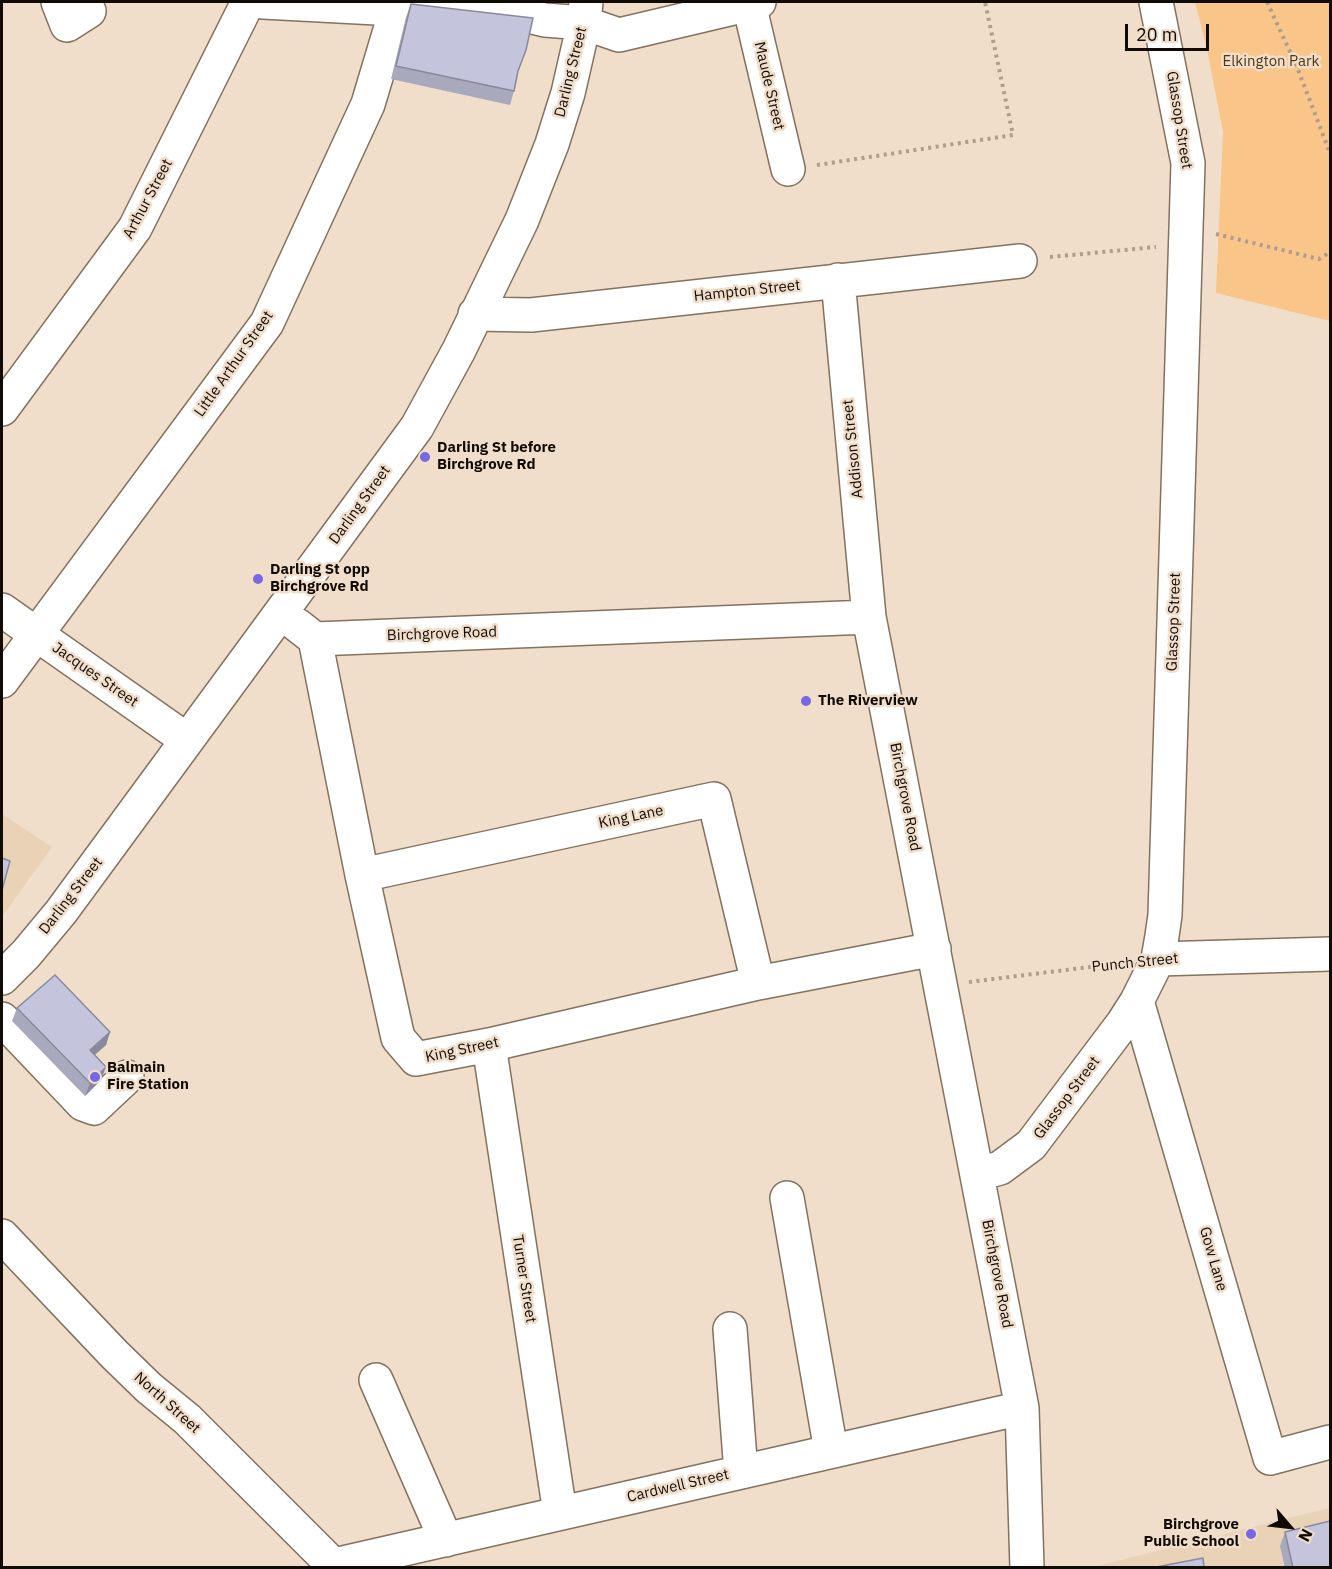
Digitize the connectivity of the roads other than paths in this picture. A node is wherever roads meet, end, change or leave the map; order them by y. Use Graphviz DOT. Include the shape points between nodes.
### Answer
graph roads {
  1 [pos="58,2"];
  2 [pos="85,2"];
  3 [pos="248,2"];
  4 [pos="263,2"];
  5 [pos="1156,2"];
  6 [pos="754,3"];
  7 [pos="397,8"];
  8 [pos="585,13"];
  9 [pos="788,169"];
  10 [pos="1020,261"];
  11 [pos="838,280"];
  12 [pos="475,314"];
  13 [pos="2,410"];
  14 [pos="2,610"];
  15 [pos="281,613"];
  16 [pos="869,617"];
  17 [pos="37,634"];
  18 [pos="315,639"];
  19 [pos="2,681"];
  20 [pos="187,740"];
  21 [pos="362,875"];
  22 [pos="934,949"];
  23 [pos="1158,959"];
  24 [pos="1329,959"];
  25 [pos="2,978"];
  26 [pos="758,983"];
  27 [pos="1137,1001"];
  28 [pos="2,1018"];
  29 [pos="489,1045"];
  30 [pos="127,1077"];
  31 [pos="978,1174"];
  32 [pos="787,1198"];
  33 [pos="2,1236"];
  34 [pos="730,1329"];
  35 [pos="376,1380"];
  36 [pos="1023,1407"];
  37 [pos="1330,1442"];
  38 [pos="831,1451"];
  39 [pos="741,1472"];
  40 [pos="560,1513"];
  41 [pos="446,1540"];
  42 [pos="335,1566"];
  43 [pos="1027,1568"];
  1 -- 2 [label="street" via="67,26 89,11"];
  3 -- 13 [label="street, Arthur Street" via="135,228"];
  4 -- 7 [label="street"];
  5 -- 23 [label="street, Glassop Street" via="1188,163 1164,915"];
  6 -- 8 [label="street" via="619,35"];
  6 -- 9 [label="street, Maude Street"];
  7 -- 8 [label="street" via="545,20"];
  7 -- 17 [label="street, Little Arthur Street" via="368,104 267,322"];
  8 -- 12 [label="street, Darling Street" via="568,93 552,144 522,220"];
  10 -- 11 [label="street, Hampton Street"];
  11 -- 12 [label="street, Hampton Street" via="531,315"];
  11 -- 16 [label="street, Addison Street"];
  12 -- 15 [label="street, Darling Street" via="417,428"];
  14 -- 17 [label="street, Jacques Street"];
  15 -- 18 [label="street"];
  15 -- 20 [label="street, Darling Street"];
  16 -- 18 [label="street, Birchgrove Road"];
  16 -- 22 [label="street, Birchgrove Road"];
  17 -- 19 [label="street, Little Arthur Street"];
  17 -- 20 [label="street, Jacques Street"];
  18 -- 21 [label="street, King Street"];
  20 -- 25 [label="street, Darling Street" via="61,912"];
  21 -- 26 [label="street, King Lane" via="714,799"];
  21 -- 29 [label="street, King Street" via="398,1038 416,1059"];
  22 -- 26 [label="street, King Street"];
  22 -- 31 [label="street, Birchgrove Road"];
  23 -- 24 [label="street, Punch Street"];
  23 -- 27 [label="street, Glassop Street"];
  26 -- 29 [label="street, King Street"];
  27 -- 31 [label="street, Glassop Street" via="1031,1145 1000,1168"];
  27 -- 37 [label="street, Gow Lane" via="1270,1458"];
  28 -- 30 [label="street" via="83,1104 94,1108"];
  29 -- 40 [label="street, Turner Street"];
  31 -- 36 [label="street, Birchgrove Road"];
  32 -- 38 [label="street"];
  33 -- 42 [label="street, North Street" via="114,1354 187,1419"];
  34 -- 39 [label="street"];
  35 -- 41 [label="street"];
  36 -- 38 [label="street, Cardwell Street"];
  36 -- 43 [label="street, Birchgrove Road"];
  38 -- 39 [label="street, Cardwell Street"];
  39 -- 40 [label="street, Cardwell Street"];
  40 -- 41 [label="street, Cardwell Street"];
  41 -- 42 [label="street, Cardwell Street"];
}
